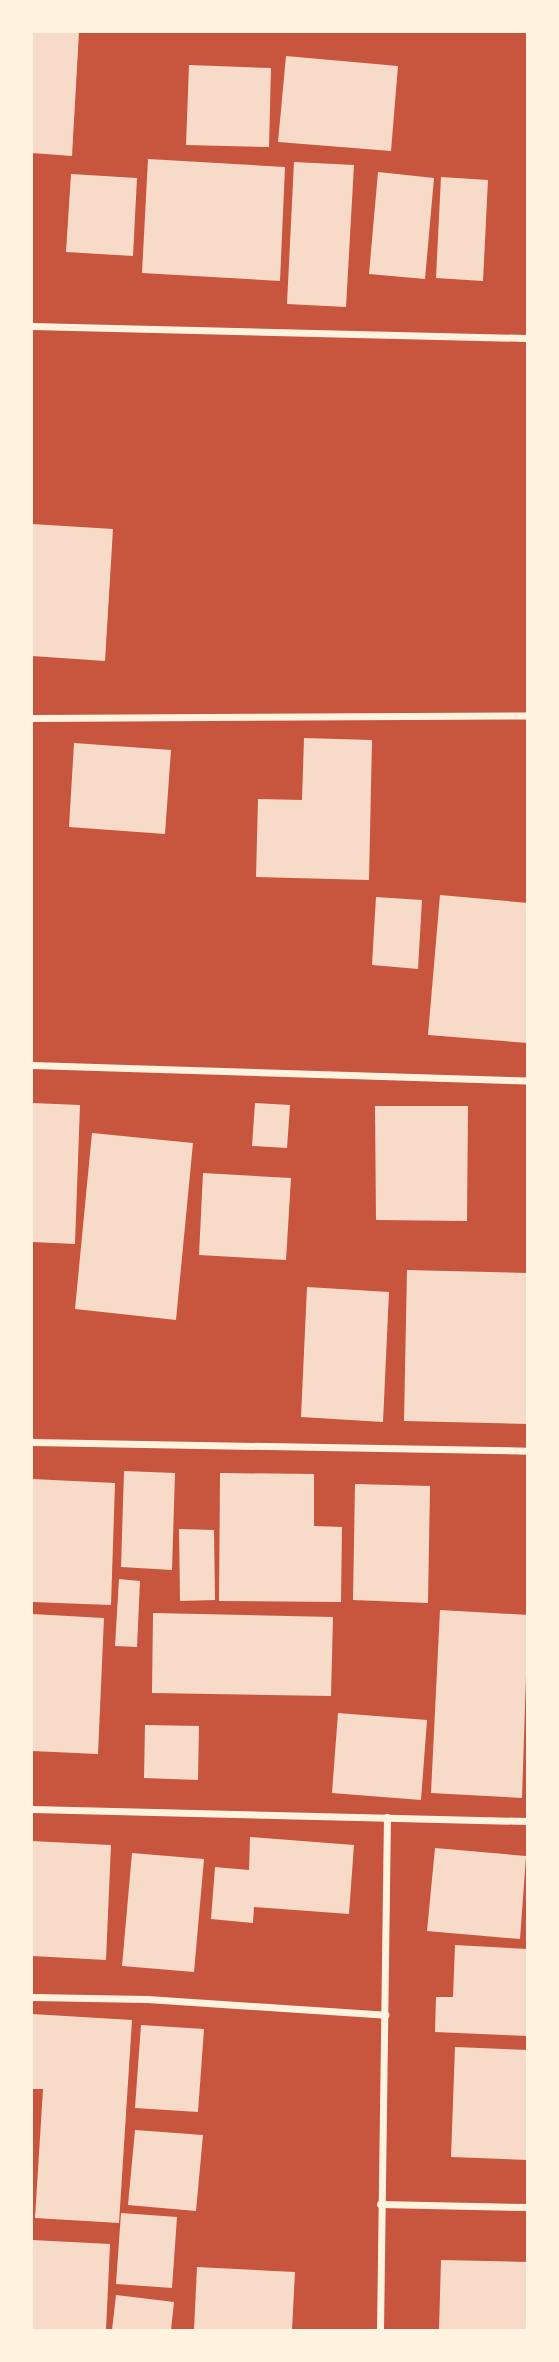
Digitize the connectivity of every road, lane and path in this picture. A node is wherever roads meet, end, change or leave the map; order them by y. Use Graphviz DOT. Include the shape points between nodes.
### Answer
graph roads {
  1 [pos="32,327"];
  2 [pos="527,338"];
  3 [pos="527,715"];
  4 [pos="32,718"];
  5 [pos="32,1065"];
  6 [pos="527,1081"];
  7 [pos="32,1442"];
  8 [pos="527,1451"];
  9 [pos="32,1810"];
  10 [pos="387,1817"];
  11 [pos="527,1821"];
  12 [pos="32,1997"];
  13 [pos="385,2015"];
  14 [pos="380,2204"];
  15 [pos="527,2207"];
  16 [pos="380,2330"];
  1 -- 2 [label="street"];
  3 -- 4 [label="street"];
  5 -- 6 [label="street"];
  7 -- 8 [label="street"];
  9 -- 10 [label="street"];
  10 -- 11 [label="street"];
  10 -- 13 [label="street"];
  12 -- 13 [label="street" via="147,1999"];
  13 -- 14 [label="street"];
  14 -- 15 [label="street"];
  14 -- 16 [label="street"];
}
